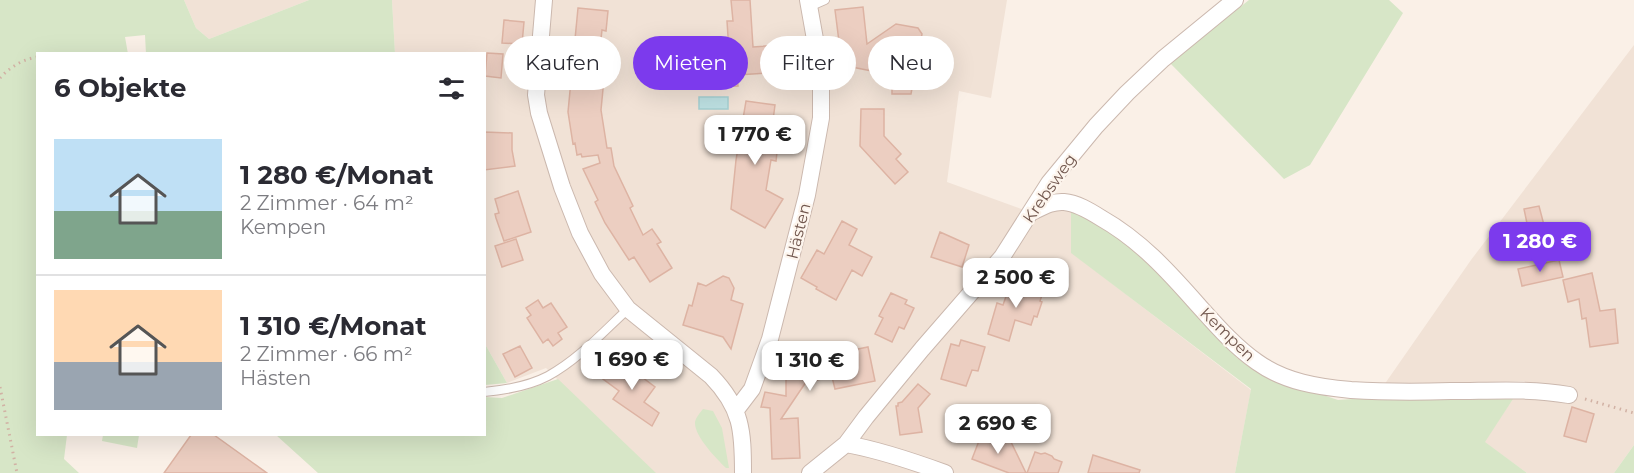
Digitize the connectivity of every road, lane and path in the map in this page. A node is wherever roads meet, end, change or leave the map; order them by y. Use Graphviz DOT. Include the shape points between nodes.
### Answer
graph roads {
  1 [pos="544,0"];
  2 [pos="825,0"];
  3 [pos="1235,0"];
  4 [pos="809,4"];
  5 [pos="36,58"];
  6 [pos="0,78"];
  7 [pos="1030,213"];
  8 [pos="628,309"];
  9 [pos="0,387"];
  10 [pos="486,392"];
  11 [pos="1569,395"];
  12 [pos="736,410"];
  13 [pos="1634,413"];
  14 [pos="846,444"];
  15 [pos="17,473"];
  16 [pos="743,473"];
  17 [pos="810,473"];
  18 [pos="945,473"];
  1 -- 8 [label="street" via="536,95 539,113 580,233 606,280"];
  2 -- 4 [label="lane, Hästen"];
  3 -- 7 [label="street, Krebsweg" via="1127,93 1062,165"];
  4 -- 12 [label="street, Hästen" via="821,73 821,118 807,195 770,339 752,388"];
  5 -- 6 [label="path" via="18,63"];
  7 -- 11 [label="street, Kempen" via="1062,201 1110,223 1166,270 1257,363 1296,381 1369,391 1514,390"];
  7 -- 14 [label="street, Krebsweg" via="1002,257"];
  8 -- 10 [label="lane" via="574,358 546,377"];
  8 -- 12 [label="street" via="711,376"];
  9 -- 15 [label="path"];
  11 -- 13 [label="path"];
  12 -- 16 [label="street"];
  14 -- 17 [label="street, Krebsweg"];
  14 -- 18 [label="street" via="871,448"];
}
